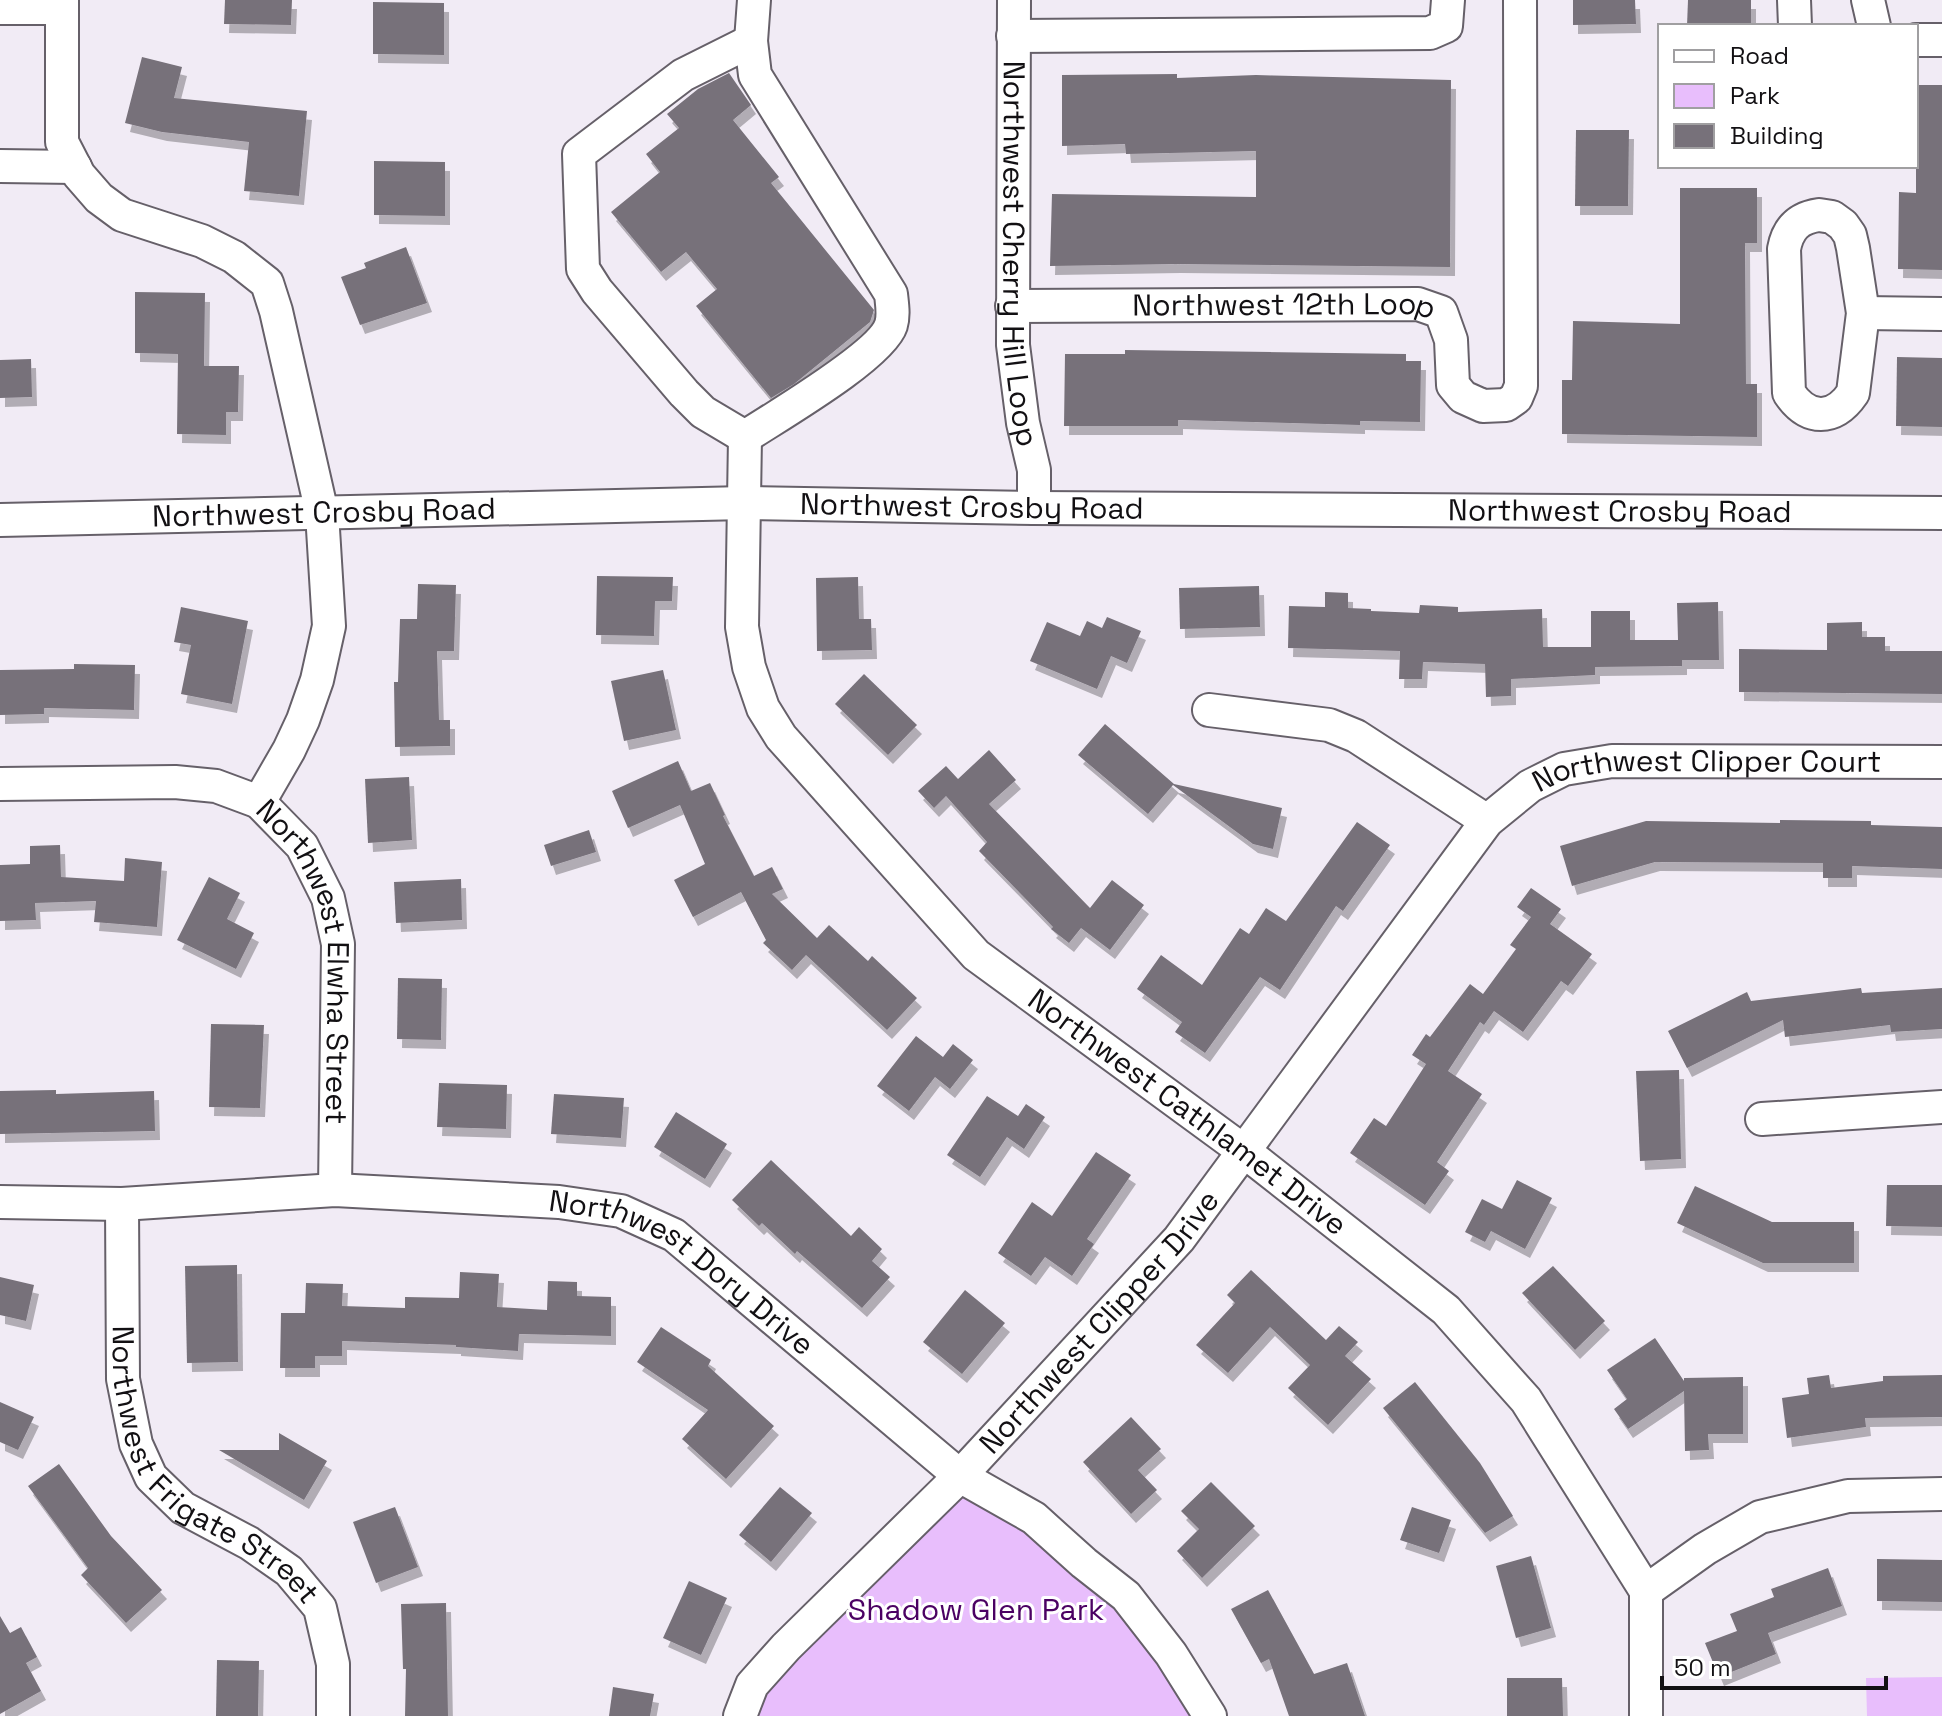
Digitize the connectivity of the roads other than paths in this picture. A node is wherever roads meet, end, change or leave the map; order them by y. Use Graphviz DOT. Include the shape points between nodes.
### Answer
graph roads {
  1 [pos="754,0"];
  2 [pos="1014,0"];
  3 [pos="1448,0"];
  4 [pos="1520,0"];
  5 [pos="1794,0"];
  6 [pos="1868,0"];
  7 [pos="62,4"];
  8 [pos="0,8"];
  9 [pos="1795,24"];
  10 [pos="1874,24"];
  11 [pos="1013,36"];
  12 [pos="1918,40"];
  13 [pos="1942,40"];
  14 [pos="751,41"];
  15 [pos="0,166"];
  16 [pos="75,167"];
  17 [pos="1012,306"];
  18 [pos="1863,313"];
  19 [pos="1942,314"];
  20 [pos="745,437"];
  21 [pos="745,503"];
  22 [pos="1034,508"];
  23 [pos="322,513"];
  24 [pos="1942,513"];
  25 [pos="0,520"];
  26 [pos="1209,710"];
  27 [pos="1942,762"];
  28 [pos="0,784"];
  29 [pos="259,802"];
  30 [pos="1487,821"];
  31 [pos="1942,1107"];
  32 [pos="1762,1119"];
  33 [pos="1245,1152"];
  34 [pos="335,1190"];
  35 [pos="0,1202"];
  36 [pos="122,1204"];
  37 [pos="960,1476"];
  38 [pos="1942,1494"];
  39 [pos="1646,1591"];
  40 [pos="333,1716"];
  41 [pos="740,1716"];
  42 [pos="1210,1716"];
  43 [pos="1646,1716"];
  1 -- 14 [label="street"];
  2 -- 11 [label="street, Northwest Cherry Hill Loop"];
  3 -- 11 [label="street" via="1446,26 1430,33"];
  4 -- 17 [label="street, Northwest 12th Loop" via="1521,386 1506,405 1483,406 1463,397 1453,385 1451,340 1441,312 1418,304"];
  5 -- 9 [label="street"];
  6 -- 10 [label="street"];
  7 -- 8 [label="street"];
  7 -- 16 [label="street" via="62,142"];
  11 -- 17 [label="street, Northwest Cherry Hill Loop"];
  12 -- 13 [label="street"];
  14 -- 20 [label="street" via="755,75 891,294 893,309 891,325 880,342"];
  14 -- 20 [label="street" via="683,75 579,154 583,269 684,393 703,412"];
  15 -- 16 [label="street"];
  16 -- 23 [label="street, Northwest Elwha Street" via="99,198 122,215 202,241 267,283"];
  17 -- 22 [label="street, Northwest Cherry Hill Loop" via="1023,423 1034,470"];
  18 -- 18 [label="street" via="1850,235 1832,217 1805,217 1794,225 1784,249 1789,393 1808,412 1834,411 1853,393"];
  18 -- 19 [label="street"];
  20 -- 21 [label="street, Northwest Cathlamet Drive"];
  21 -- 22 [label="street, Northwest Crosby Road"];
  21 -- 23 [label="street, Northwest Crosby Road"];
  21 -- 33 [label="street, Northwest Cathlamet Drive" via="742,627 763,708 781,737 976,955"];
  22 -- 24 [label="street, Northwest Crosby Road"];
  23 -- 25 [label="street, Northwest Crosby Road"];
  23 -- 29 [label="street, Northwest Elwha Street" via="329,626 317,680 289,750"];
  26 -- 30 [label="street" via="1329,725 1356,736"];
  27 -- 30 [label="street, Northwest Clipper Court" via="1612,761 1564,769 1530,786"];
  28 -- 29 [label="street" via="175,782 216,786"];
  29 -- 34 [label="street, Northwest Elwha Street" via="302,846 328,898 338,944"];
  30 -- 33 [label="street, Northwest Clipper Drive"];
  31 -- 32 [label="street"];
  33 -- 37 [label="street, Northwest Clipper Drive" via="1179,1239"];
  33 -- 39 [label="street, Northwest Cathlamet Drive" via="1446,1310 1526,1400"];
  34 -- 36 [label="street, Northwest Dory Drive"];
  34 -- 37 [label="street, Northwest Dory Drive" via="559,1202 621,1211 674,1235"];
  35 -- 36 [label="street, Northwest Dory Drive"];
  36 -- 40 [label="street, Northwest Frigate Street" via="123,1379 136,1444 151,1477 183,1508 289,1571 320,1608 333,1664"];
  37 -- 41 [label="street, Northwest Clipper Drive" via="786,1647 752,1685"];
  37 -- 42 [label="street, Northwest Dory Drive" via="1034,1518 1126,1596"];
  38 -- 39 [label="street" via="1848,1496 1760,1517"];
  39 -- 43 [label="street"];
}
